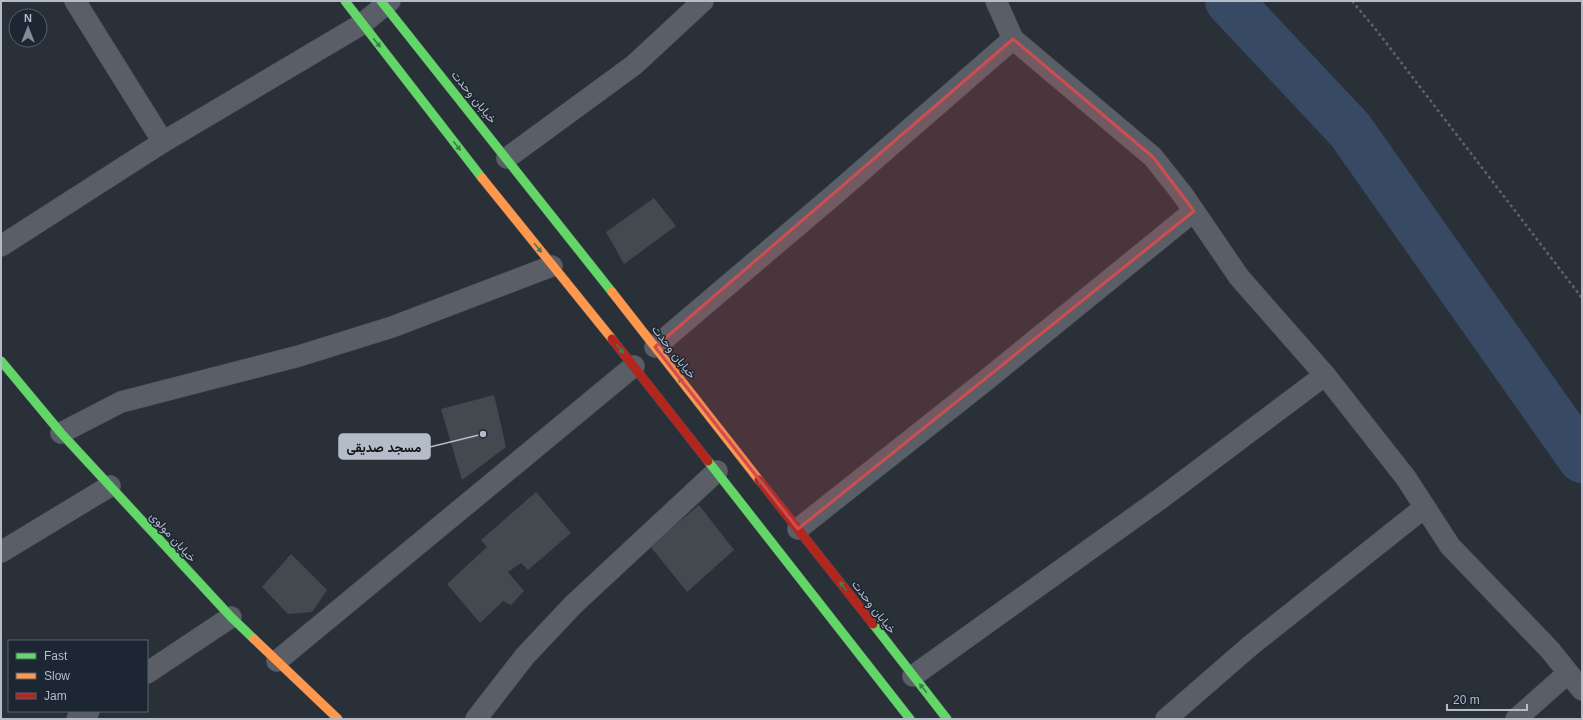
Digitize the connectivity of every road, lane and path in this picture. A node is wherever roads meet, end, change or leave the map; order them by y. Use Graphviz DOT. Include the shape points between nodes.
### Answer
graph roads {
  1 [pos="75,1"];
  2 [pos="345,1"];
  3 [pos="703,1"];
  4 [pos="996,1"];
  5 [pos="1352,1"];
  6 [pos="385,2"];
  7 [pos="362,24"];
  8 [pos="1013,39"];
  9 [pos="163,142"];
  10 [pos="507,158"];
  11 [pos="1194,211"];
  12 [pos="1,246"];
  13 [pos="552,266"];
  14 [pos="1582,298"];
  15 [pos="652,350"];
  16 [pos="1,361"];
  17 [pos="636,364"];
  18 [pos="1325,375"];
  19 [pos="61,433"];
  20 [pos="717,471"];
  21 [pos="110,486"];
  22 [pos="1425,507"];
  23 [pos="798,529"];
  24 [pos="1,552"];
  25 [pos="231,617"];
  26 [pos="276,661"];
  27 [pos="148,672"];
  28 [pos="1568,673"];
  29 [pos="913,676"];
  30 [pos="1582,690"];
  31 [pos="88,712"];
  32 [pos="77,719"];
  33 [pos="338,719"];
  34 [pos="476,719"];
  35 [pos="910,719"];
  36 [pos="947,719"];
  37 [pos="1166,719"];
  38 [pos="1516,719"];
  1 -- 9 [label="street"];
  2 -- 7 [label="street"];
  3 -- 10 [label="street" via="634,65"];
  4 -- 8 [label="street"];
  5 -- 14 [label="path" via="1378,31"];
  6 -- 7 [label="street"];
  6 -- 10 [label="street, خیابان وحدت"];
  7 -- 9 [label="street"];
  7 -- 13 [label="street, one-way"];
  8 -- 11 [label="street" via="1154,157"];
  8 -- 15 [label="street"];
  9 -- 12 [label="street"];
  10 -- 15 [label="street, خیابان وحدت"];
  11 -- 18 [label="street" via="1238,277"];
  11 -- 23 [label="street"];
  13 -- 17 [label="street, one-way"];
  13 -- 19 [label="street" via="392,327 299,356 121,402"];
  23 -- 15 [label="street, خیابان وحدت, one-way"];
  16 -- 19 [label="street, خیابان مولوی"];
  17 -- 20 [label="street"];
  17 -- 26 [label="street"];
  18 -- 22 [label="street" via="1406,478"];
  18 -- 29 [label="street" via="1160,499"];
  19 -- 21 [label="street, خیابان مولوی"];
  20 -- 34 [label="street" via="573,605 525,656"];
  20 -- 35 [label="street"];
  21 -- 24 [label="street"];
  21 -- 25 [label="street, خیابان مولوی"];
  22 -- 28 [label="street" via="1450,546 1550,650"];
  22 -- 37 [label="street" via="1250,646"];
  29 -- 23 [label="street, خیابان وحدت, one-way"];
  25 -- 26 [label="street, خیابان مولوی"];
  25 -- 27 [label="street"];
  26 -- 33 [label="street, خیابان مولوی"];
  28 -- 30 [label="street"];
  28 -- 38 [label="street"];
  36 -- 29 [label="street, خیابان وحدت, one-way"];
  31 -- 32 [label="street"];
}
